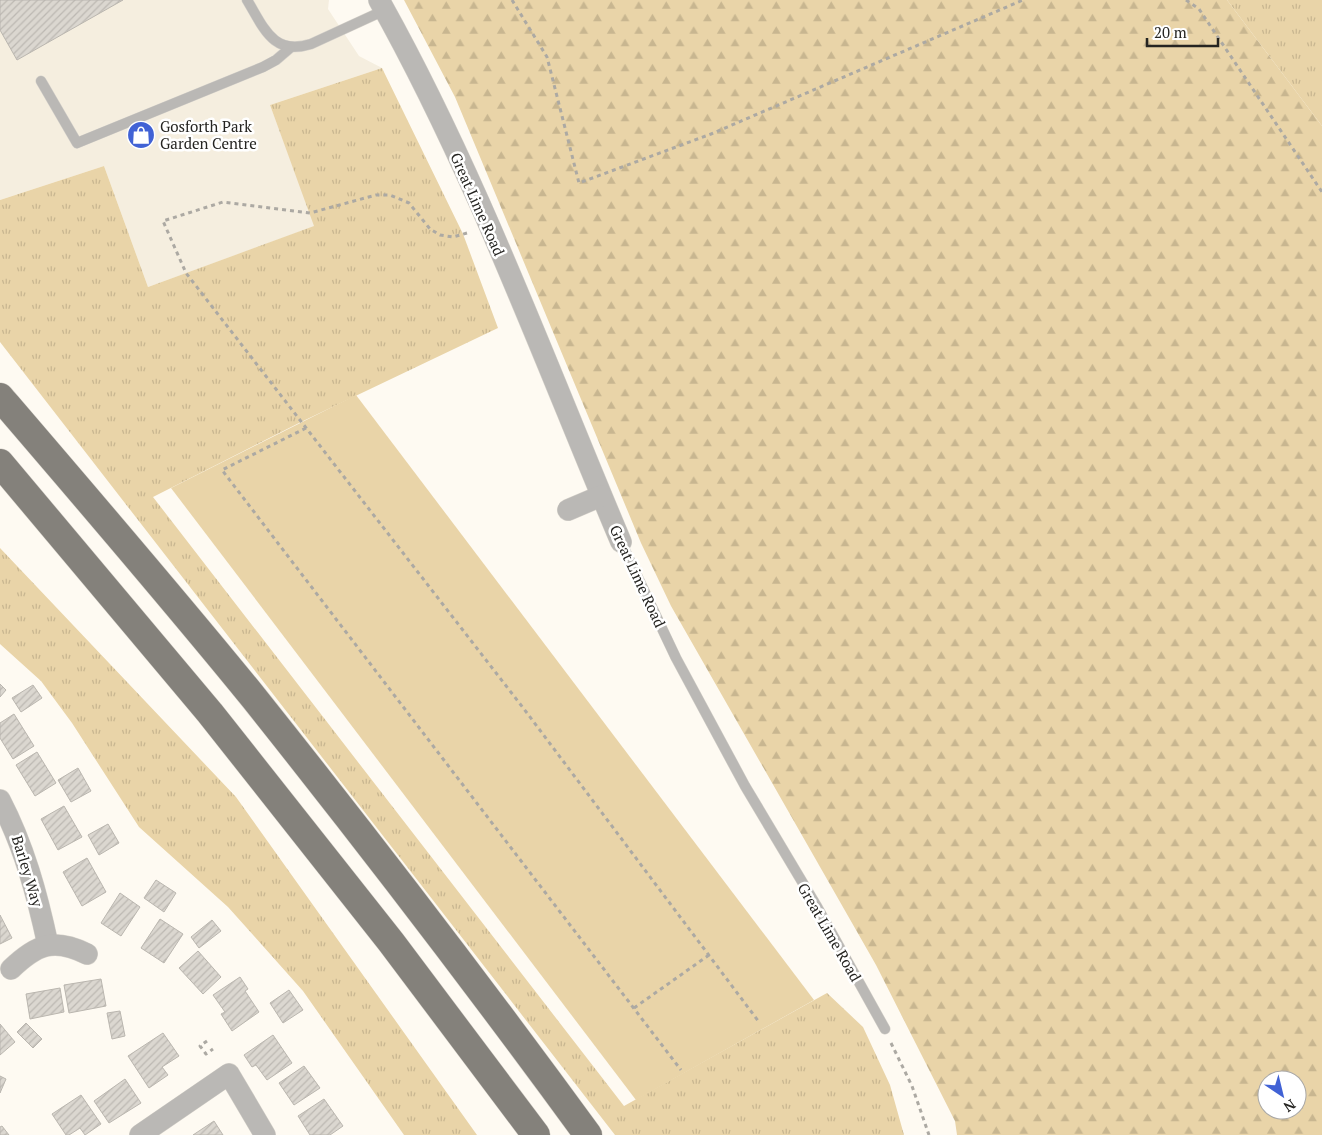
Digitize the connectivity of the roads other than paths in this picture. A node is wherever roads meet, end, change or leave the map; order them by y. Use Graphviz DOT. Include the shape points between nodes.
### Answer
graph roads {
  1 [pos="247,0"];
  2 [pos="382,5"];
  3 [pos="290,48"];
  4 [pos="41,81"];
  5 [pos="0,397"];
  6 [pos="0,463"];
  7 [pos="602,496"];
  8 [pos="568,510"];
  9 [pos="621,542"];
  10 [pos="0,800"];
  11 [pos="48,945"];
  12 [pos="87,954"];
  13 [pos="11,969"];
  14 [pos="885,1029"];
  15 [pos="140,1135"];
  16 [pos="265,1135"];
  17 [pos="536,1135"];
  18 [pos="588,1135"];
  1 -- 3 [label="lane" via="269,35"];
  2 -- 3 [label="lane" via="311,44"];
  2 -- 7 [label="street, Great Lime Road" via="489,225"];
  3 -- 4 [label="lane" via="263,67 77,143"];
  5 -- 18 [label="main road" via="254,698 462,965"];
  6 -- 17 [label="main road" via="216,721 391,942"];
  7 -- 8 [label="street"];
  7 -- 9 [label="street, Great Lime Road"];
  9 -- 14 [label="lane, Great Lime Road" via="676,658 736,769"];
  10 -- 11 [label="street, Barley Way" via="24,855"];
  11 -- 12 [label="street" via="74,948"];
  11 -- 13 [label="street" via="26,955"];
  15 -- 16 [label="street" via="229,1074"];
}
